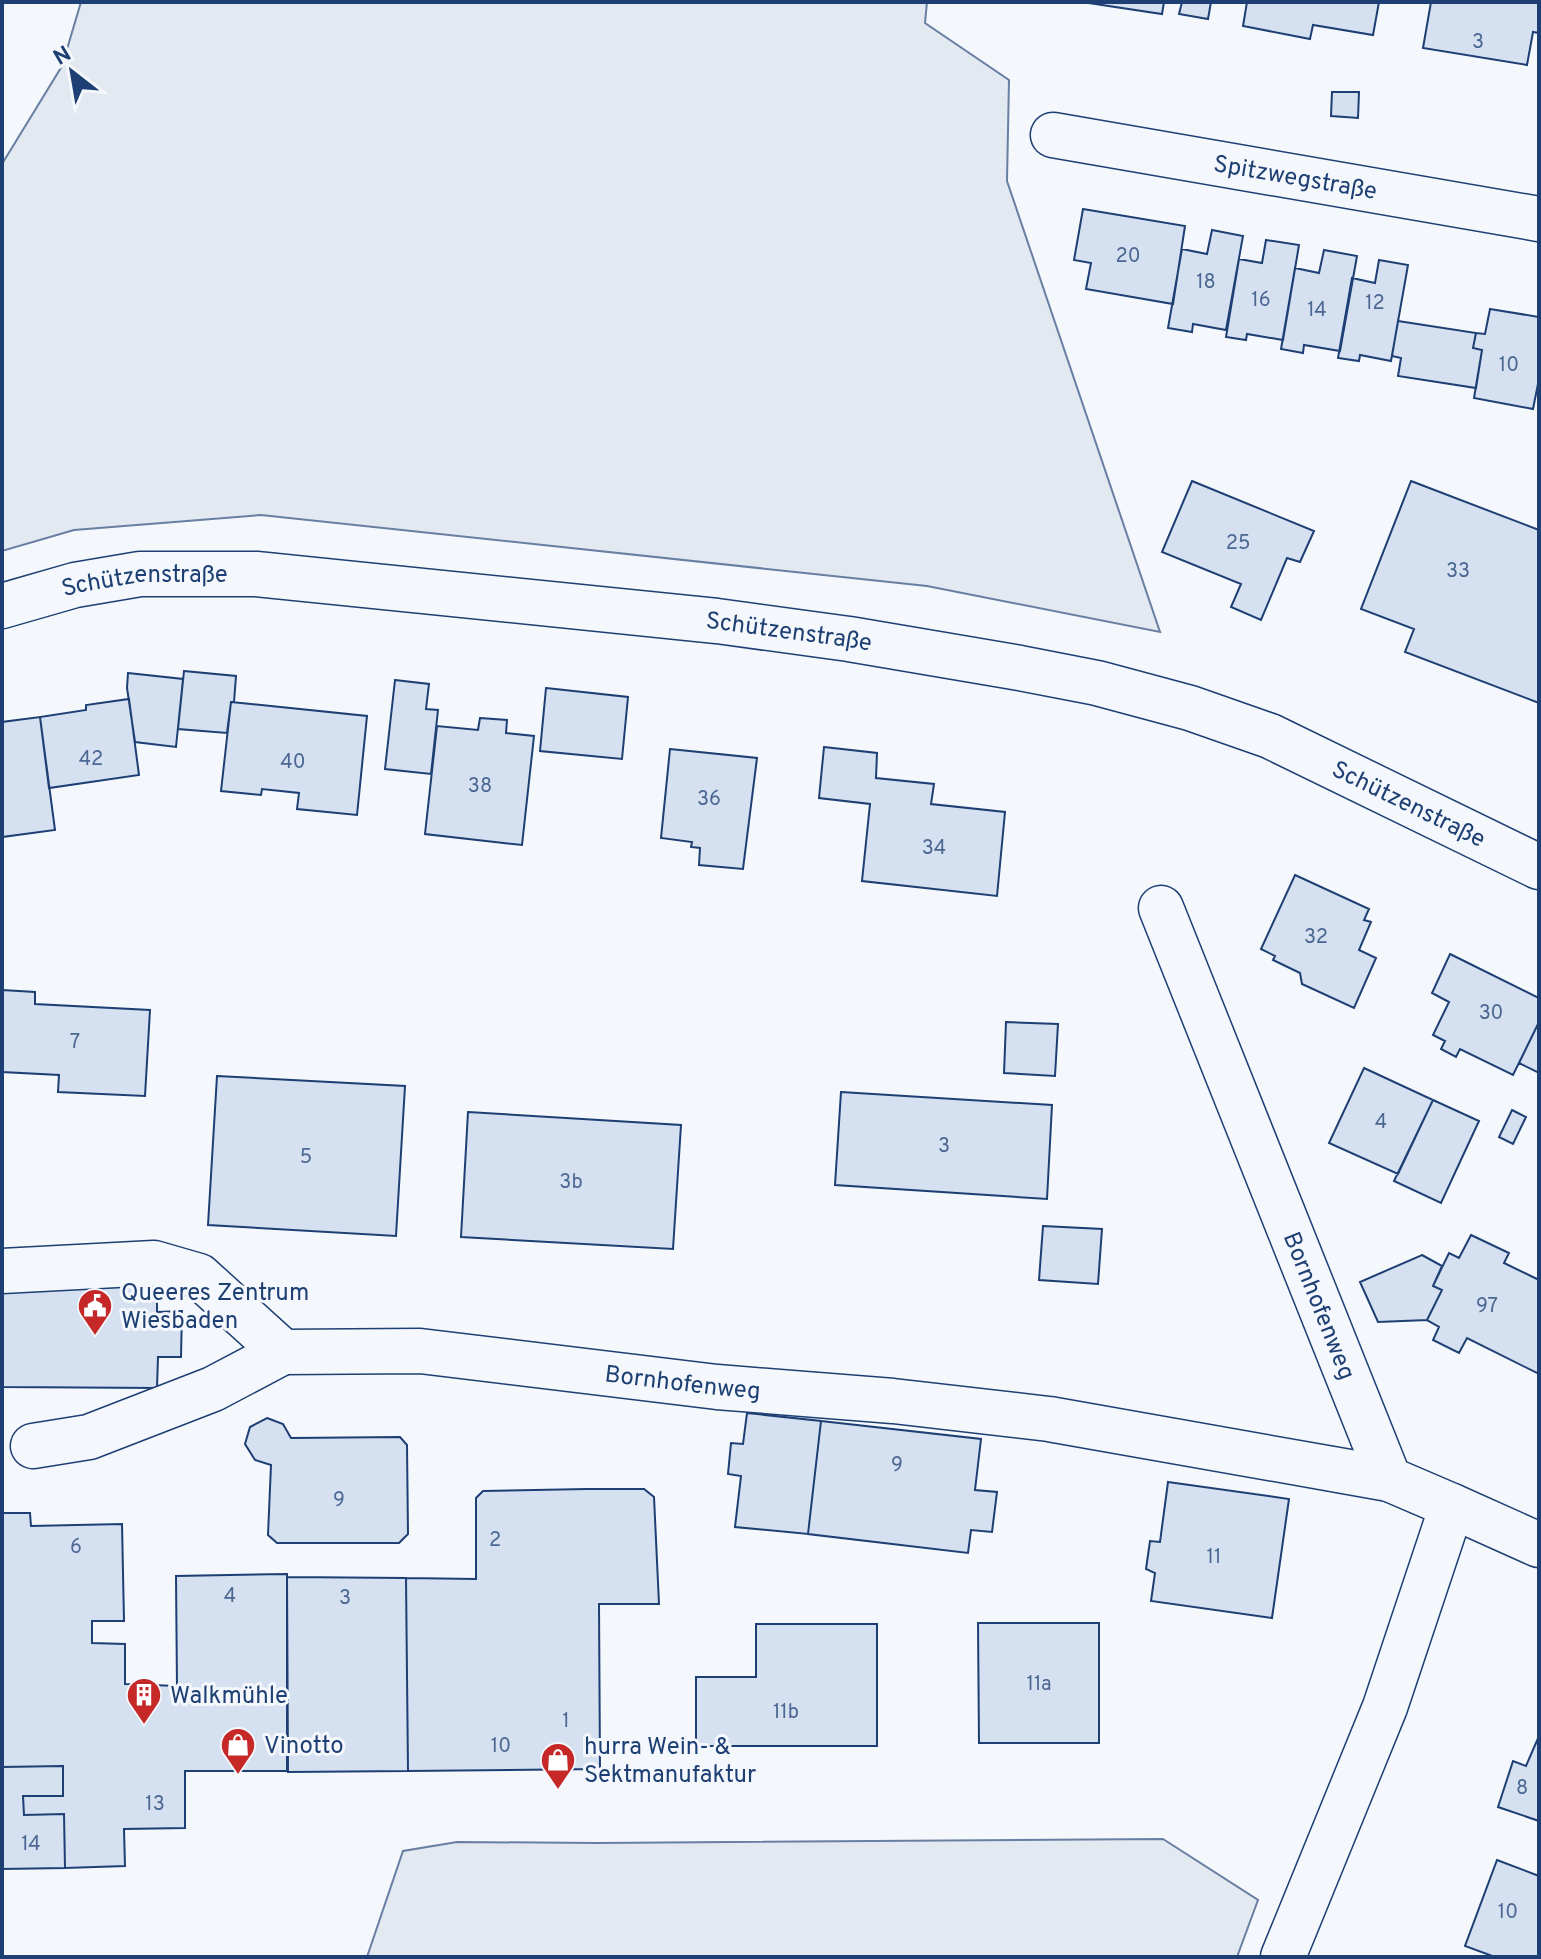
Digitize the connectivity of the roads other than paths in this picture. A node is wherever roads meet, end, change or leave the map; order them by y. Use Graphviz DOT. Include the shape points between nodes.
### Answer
graph roads {
  1 [pos="1053,135"];
  2 [pos="1539,219"];
  3 [pos="2,606"];
  4 [pos="1539,867"];
  5 [pos="1161,908"];
  6 [pos="2,1271"];
  7 [pos="283,1352"];
  8 [pos="33,1446"];
  9 [pos="1389,1479"];
  10 [pos="1452,1506"];
  11 [pos="1539,1545"];
  12 [pos="1283,1957"];
  1 -- 2 [label="street, Spitzwegstraße"];
  3 -- 4 [label="street, Schützenstraße" via="140,574 256,574 717,621 1020,668 1190,708 1270,736"];
  5 -- 9 [label="street, Bornhofenweg"];
  6 -- 7 [label="street" via="154,1263 199,1276"];
  7 -- 8 [label="street" via="213,1389 89,1437"];
  7 -- 9 [label="street, Bornhofenweg" via="420,1351 686,1384 893,1401 1049,1419"];
  9 -- 10 [label="street, Bornhofenweg"];
  10 -- 11 [label="street, Bornhofenweg"];
  10 -- 12 [label="street" via="1385,1707"];
}
